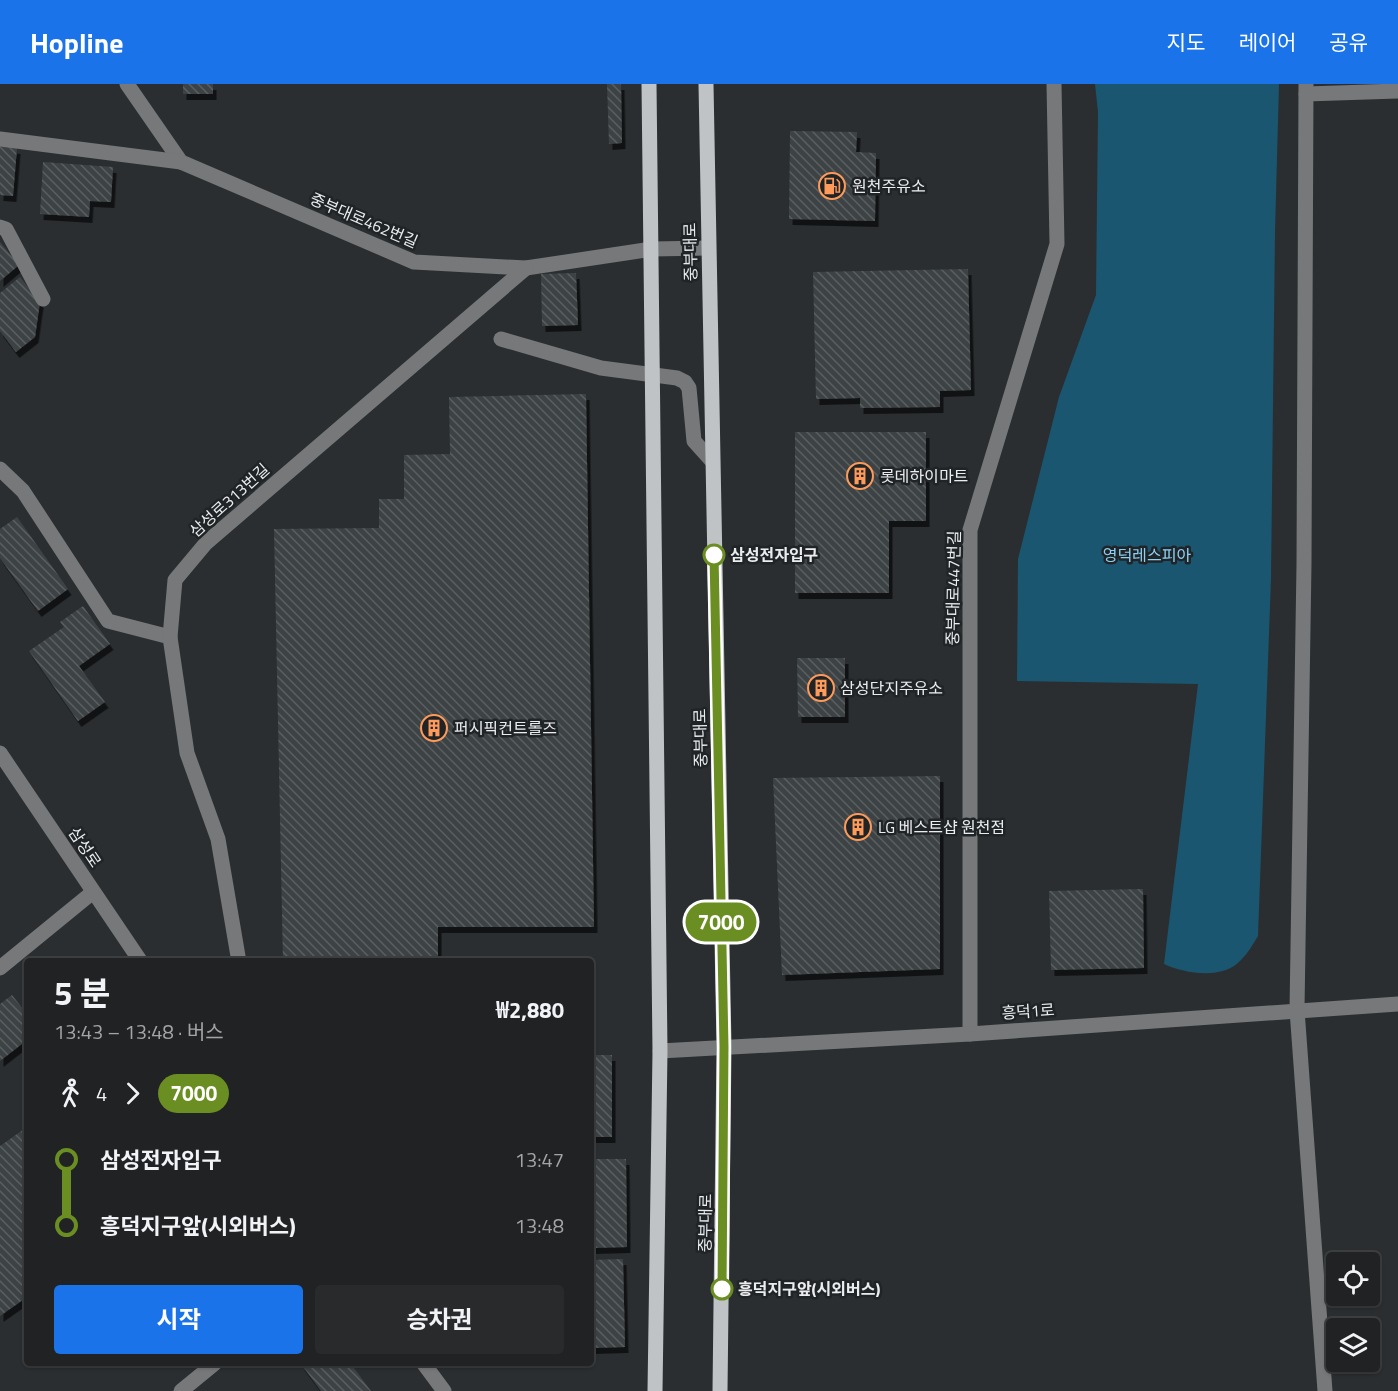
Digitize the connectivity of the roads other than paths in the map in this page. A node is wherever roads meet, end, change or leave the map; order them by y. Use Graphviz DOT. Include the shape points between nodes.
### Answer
graph roads {
  1 [pos="127,84"];
  2 [pos="650,84"];
  3 [pos="706,84"];
  4 [pos="1054,84"];
  5 [pos="1306,89"];
  6 [pos="1398,91"];
  7 [pos="0,140"];
  8 [pos="181,162"];
  9 [pos="0,227"];
  10 [pos="708,248"];
  11 [pos="652,249"];
  12 [pos="526,268"];
  13 [pos="43,299"];
  14 [pos="501,339"];
  15 [pos="655,375"];
  16 [pos="712,461"];
  17 [pos="0,469"];
  18 [pos="170,637"];
  19 [pos="0,753"];
  20 [pos="93,892"];
  21 [pos="138,958"];
  22 [pos="238,958"];
  23 [pos="0,968"];
  24 [pos="1398,1004"];
  25 [pos="1297,1010"];
  26 [pos="970,1034"];
  27 [pos="724,1047"];
  28 [pos="660,1052"];
  29 [pos="212,1366"];
  30 [pos="425,1366"];
  31 [pos="182,1391"];
  32 [pos="444,1391"];
  33 [pos="655,1391"];
  34 [pos="720,1391"];
  35 [pos="1325,1391"];
  1 -- 8 [label="street"];
  2 -- 11 [label="main road"];
  3 -- 10 [label="main road, 중부대로"];
  4 -- 26 [label="street, 중부대로447번길" via="1057,244 970,530"];
  5 -- 6 [label="street"];
  5 -- 25 [label="street"];
  7 -- 8 [label="street, 중부대로462번길"];
  8 -- 12 [label="street, 중부대로462번길" via="414,262"];
  9 -- 13 [label="street" via="6,229"];
  10 -- 11 [label="street, 중부대로462번길"];
  10 -- 16 [label="main road, 중부대로"];
  11 -- 12 [label="street, 중부대로462번길"];
  11 -- 15 [label="main road"];
  12 -- 18 [label="street, 삼성로313번길" via="206,543 175,580"];
  14 -- 15 [label="street" via="601,368"];
  15 -- 16 [label="street" via="685,382 689,388 694,441"];
  15 -- 28 [label="main road"];
  16 -- 27 [label="main road, 중부대로"];
  17 -- 18 [label="street" via="23,491 108,621"];
  18 -- 22 [label="street, 삼성로313번길" via="187,753 218,839"];
  19 -- 20 [label="street, 삼성로"];
  20 -- 21 [label="street, 삼성로"];
  20 -- 23 [label="street"];
  24 -- 25 [label="street, 흥덕1로"];
  25 -- 26 [label="street, 흥덕1로"];
  25 -- 35 [label="street"];
  26 -- 27 [label="street, 흥덕1로"];
  27 -- 28 [label="street, 흥덕1로"];
  27 -- 34 [label="main road, 중부대로"];
  28 -- 33 [label="main road"];
  29 -- 31 [label="street"];
  30 -- 32 [label="street"];
}
